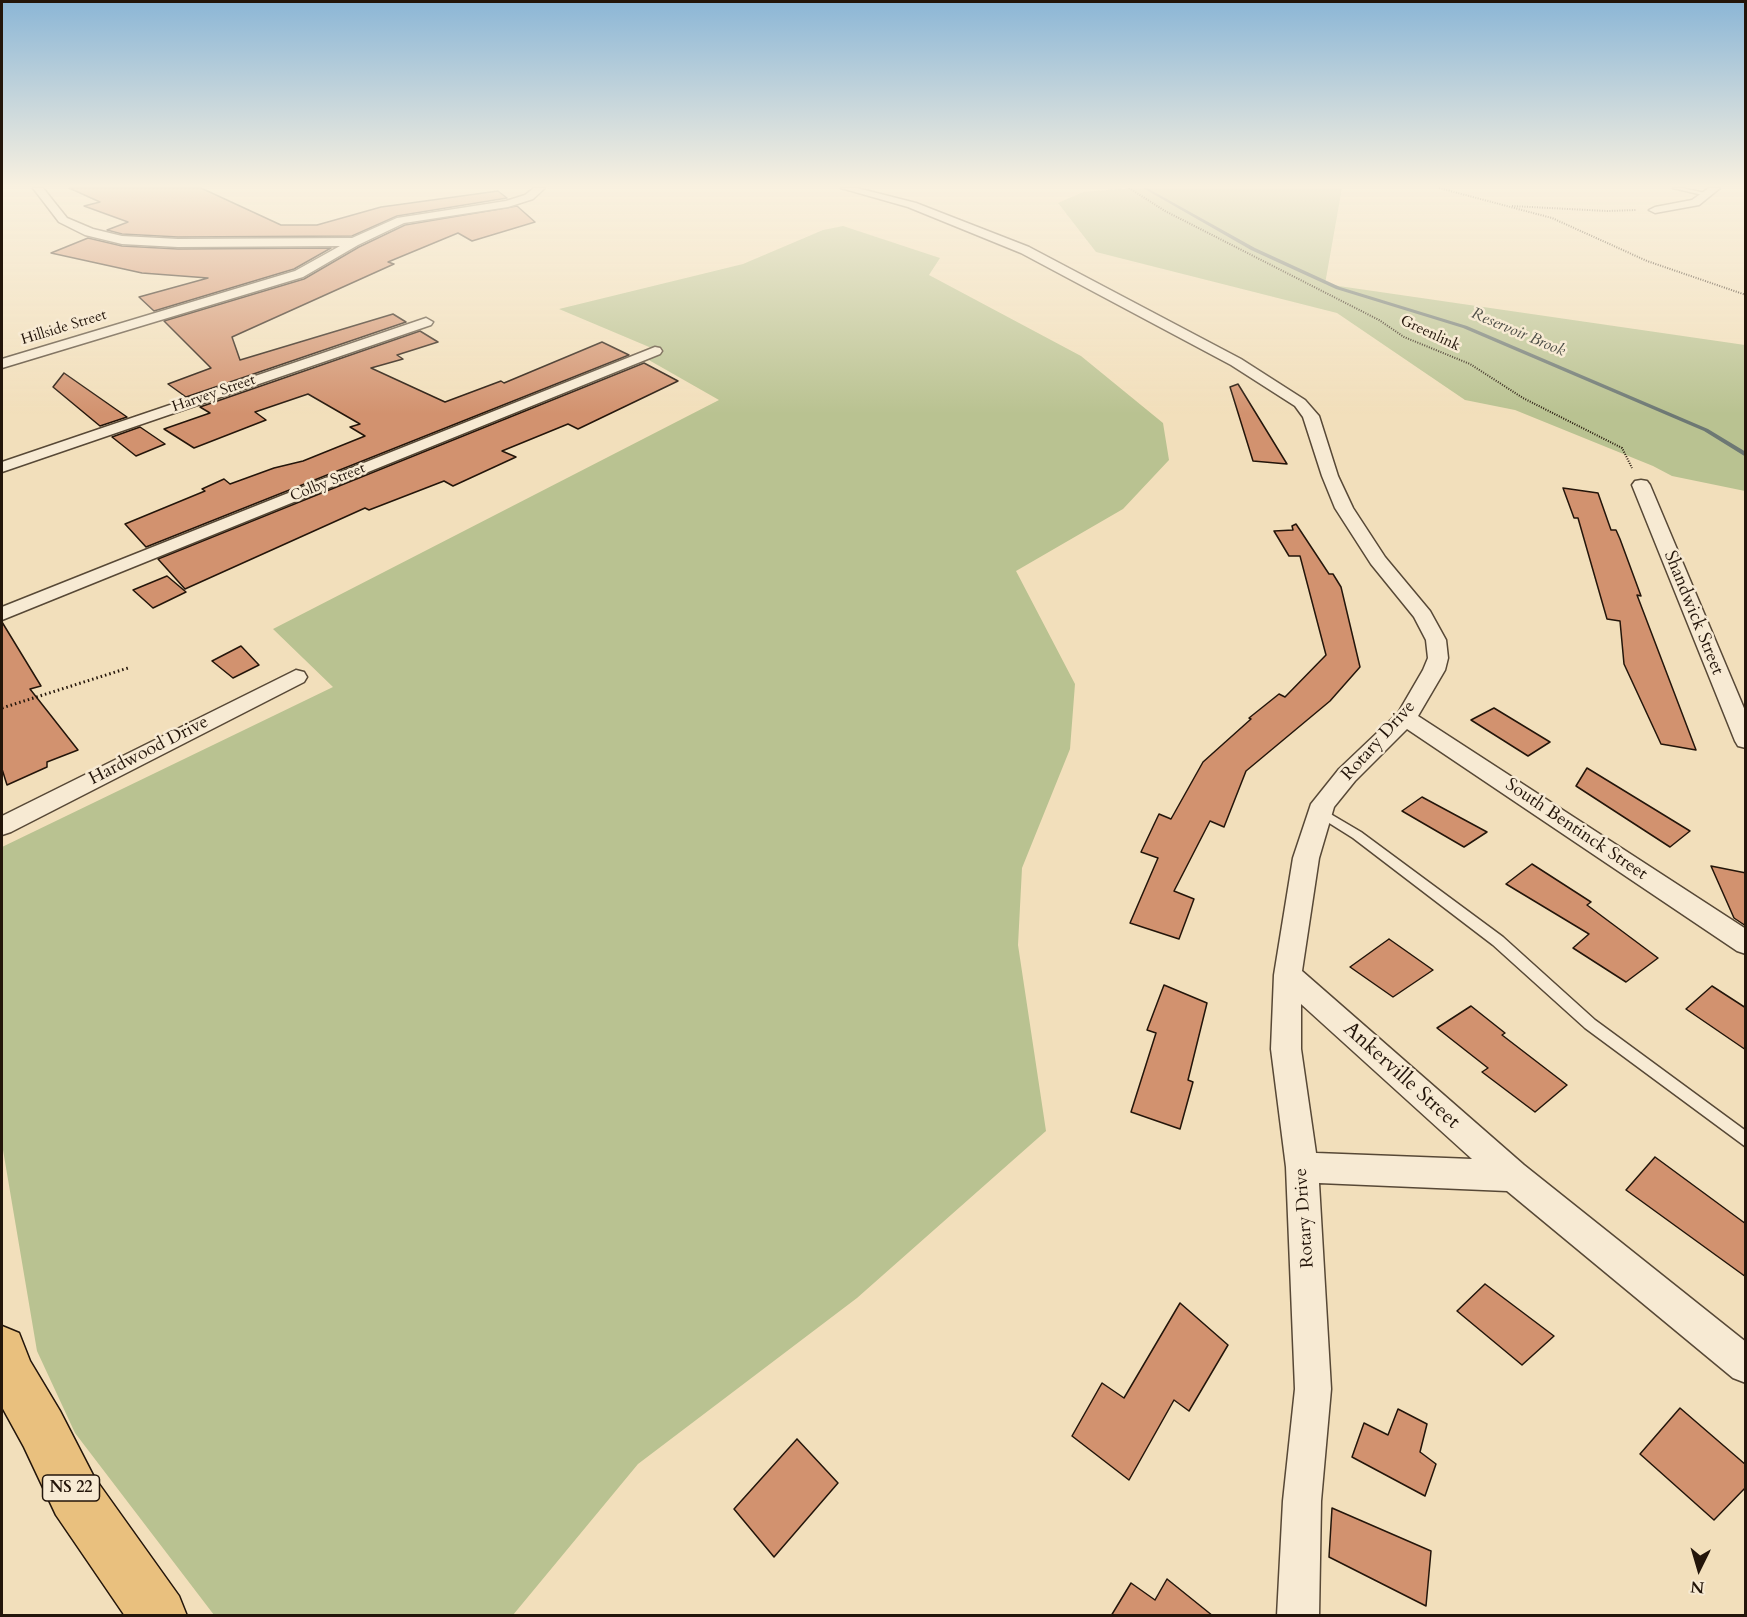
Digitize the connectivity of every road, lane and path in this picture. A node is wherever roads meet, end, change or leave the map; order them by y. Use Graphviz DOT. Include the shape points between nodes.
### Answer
graph roads {
  1 [pos="321,263"];
  2 [pos="1051,263"];
  3 [pos="1268,263"];
  4 [pos="1655,263"];
  5 [pos="1746,295"];
  6 [pos="426,322"];
  7 [pos="655,351"];
  8 [pos="2,364"];
  9 [pos="2,467"];
  10 [pos="1641,485"];
  11 [pos="2,614"];
  12 [pos="128,668"];
  13 [pos="296,677"];
  14 [pos="2,708"];
  15 [pos="1406,718"];
  16 [pos="1746,741"];
  17 [pos="1322,813"];
  18 [pos="2,826"];
  19 [pos="1746,943"];
  20 [pos="1288,975"];
  21 [pos="1746,1140"];
  22 [pos="1302,1167"];
  23 [pos="1513,1176"];
  24 [pos="1746,1365"];
  25 [pos="4,1368"];
  26 [pos="159,1616"];
  27 [pos="1298,1616"];
  1 -- 8 [label="street, Hillside Street" via="290,277"];
  2 -- 15 [label="street, Rotary Drive" via="1255,373 1300,403 1311,416 1344,508 1378,560 1423,615 1436,640 1438,658 1434,670"];
  3 -- 10 [label="path, Greenlink" via="1379,320 1404,337 1470,364 1523,398 1622,448"];
  4 -- 5 [label="path"];
  6 -- 9 [label="street, Harvey Street"];
  7 -- 11 [label="street, Colby Street"];
  10 -- 16 [label="street, Shandwick Street"];
  12 -- 14 [label="path"];
  13 -- 18 [label="street, Hardwood Drive"];
  15 -- 17 [label="street, Rotary Drive" via="1347,775 1323,804"];
  15 -- 19 [label="street, South Bentinck Street"];
  17 -- 20 [label="street, Rotary Drive" via="1300,884"];
  17 -- 21 [label="lane" via="1498,941 1590,1024"];
  20 -- 22 [label="street, Rotary Drive" via="1286,1049"];
  20 -- 23 [label="street, Ankerville Street"];
  22 -- 23 [label="street"];
  22 -- 27 [label="street, Rotary Drive" via="1313,1389 1302,1502"];
  23 -- 24 [label="street, Ankerville Street"];
  25 -- 26 [label="main road, NS 22" via="42,1429 75,1496"];
}
